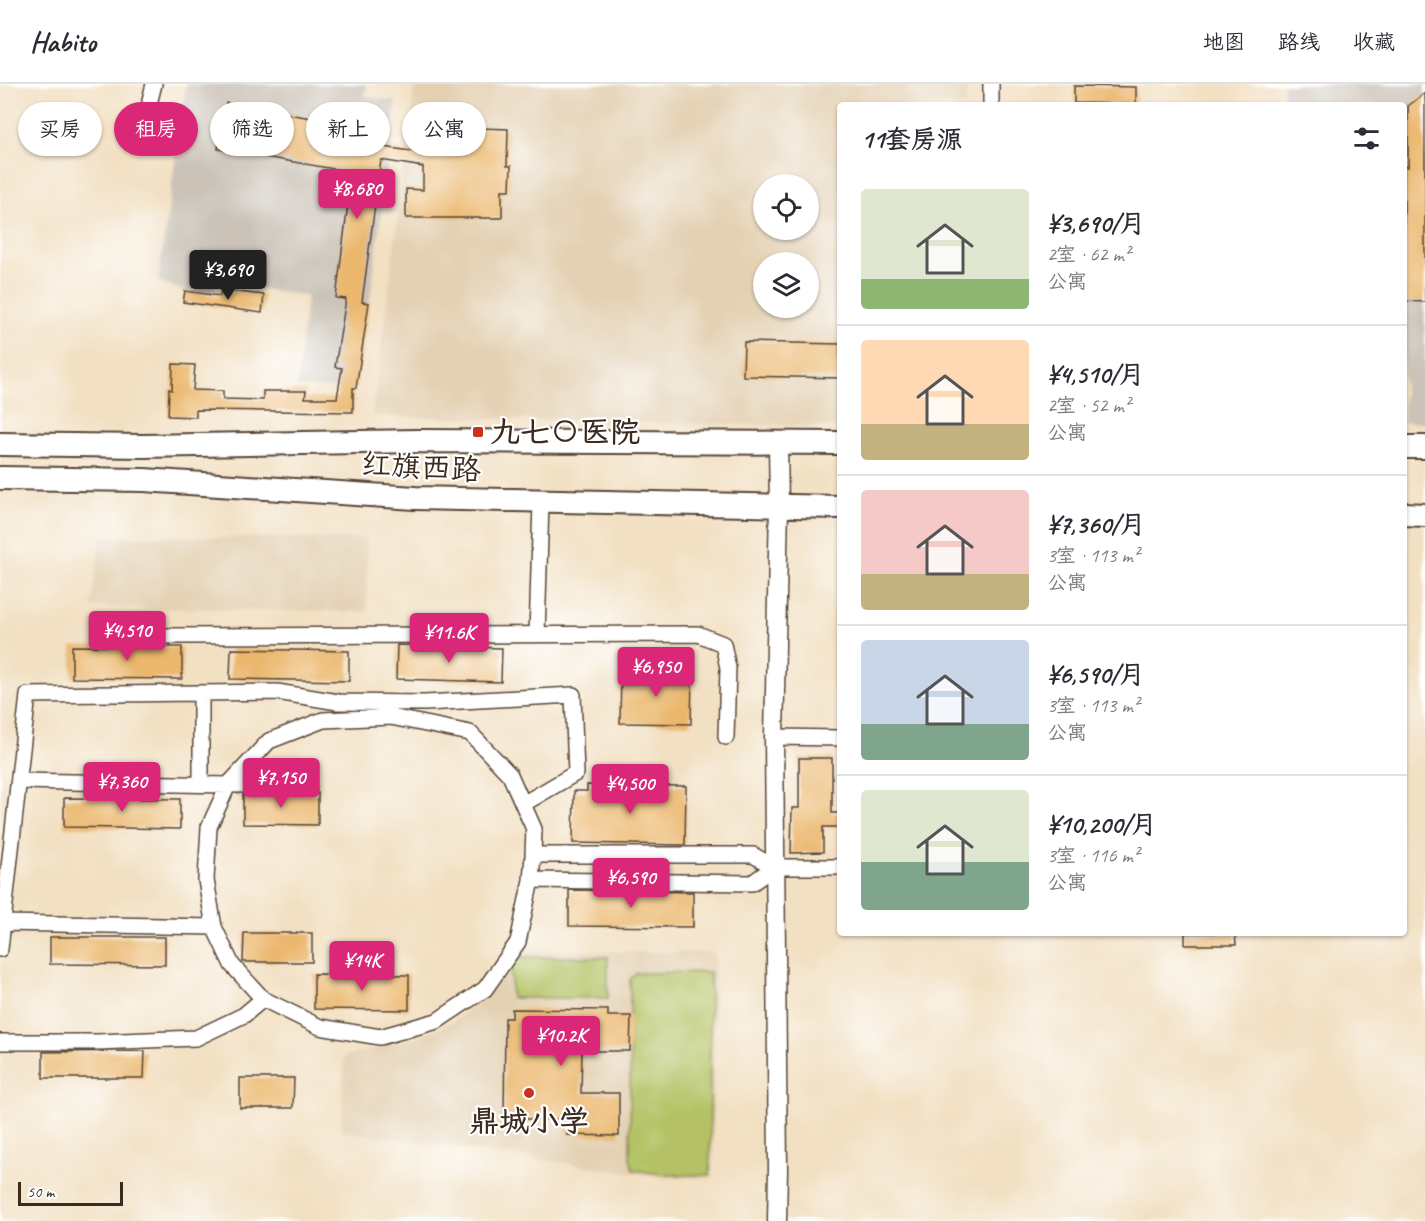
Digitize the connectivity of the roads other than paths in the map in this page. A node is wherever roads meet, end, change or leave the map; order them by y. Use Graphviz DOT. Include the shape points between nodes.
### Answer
graph roads {
  1 [pos="154,84"];
  2 [pos="991,84"];
  3 [pos="150,99"];
  4 [pos="991,102"];
  5 [pos="778,443"];
  6 [pos="837,443"];
  7 [pos="0,444"];
  8 [pos="1407,447"];
  9 [pos="1425,447"];
  10 [pos="0,478"];
  11 [pos="541,502"];
  12 [pos="779,506"];
  13 [pos="837,507"];
  14 [pos="1407,514"];
  15 [pos="1425,515"];
  16 [pos="537,635"];
  17 [pos="164,636"];
  18 [pos="201,693"];
  19 [pos="391,710"];
  20 [pos="726,736"];
  21 [pos="774,737"];
  22 [pos="837,738"];
  23 [pos="19,781"];
  24 [pos="201,784"];
  25 [pos="228,784"];
  26 [pos="292,784"];
  27 [pos="523,804"];
  28 [pos="533,855"];
  29 [pos="774,867"];
  30 [pos="837,867"];
  31 [pos="531,880"];
  32 [pos="3,923"];
  33 [pos="214,927"];
  34 [pos="0,949"];
  35 [pos="263,999"];
  36 [pos="0,1042"];
  37 [pos="777,1221"];
  1 -- 3 [label="street"];
  2 -- 4 [label="street"];
  5 -- 6 [label="main road, 红旗西路"];
  5 -- 7 [label="main road, 红旗西路"];
  5 -- 12 [label="street"];
  8 -- 9 [label="main road"];
  10 -- 11 [label="main road, 红旗西路" via="144,480"];
  11 -- 12 [label="main road, 红旗西路"];
  11 -- 16 [label="street"];
  12 -- 13 [label="main road, 红旗西路"];
  12 -- 21 [label="street"];
  14 -- 15 [label="main road"];
  16 -- 17 [label="street"];
  16 -- 20 [label="street" via="699,634 723,644 728,668"];
  18 -- 19 [label="street" via="277,692"];
  18 -- 23 [label="street" via="28,695"];
  18 -- 24 [label="street"];
  19 -- 25 [label="street" via="324,720 269,741"];
  19 -- 27 [label="street" via="470,733 510,776"];
  19 -- 27 [label="street" via="425,703 573,695 576,773"];
  21 -- 22 [label="street"];
  21 -- 29 [label="street"];
  23 -- 24 [label="street"];
  23 -- 32 [label="street"];
  24 -- 25 [label="street"];
  25 -- 26 [label="street"];
  25 -- 33 [label="street" via="209,827 206,880"];
  27 -- 28 [label="street" via="534,829"];
  28 -- 29 [label="street" via="753,855"];
  28 -- 31 [label="street"];
  29 -- 30 [label="street"];
  29 -- 31 [label="street" via="752,883"];
  29 -- 37 [label="street"];
  31 -- 35 [label="street" via="518,942 485,989 437,1021 380,1037 320,1027"];
  32 -- 33 [label="street"];
  32 -- 34 [label="street"];
  33 -- 35 [label="street" via="232,965"];
  35 -- 36 [label="street" via="244,1015 196,1038"];
}
